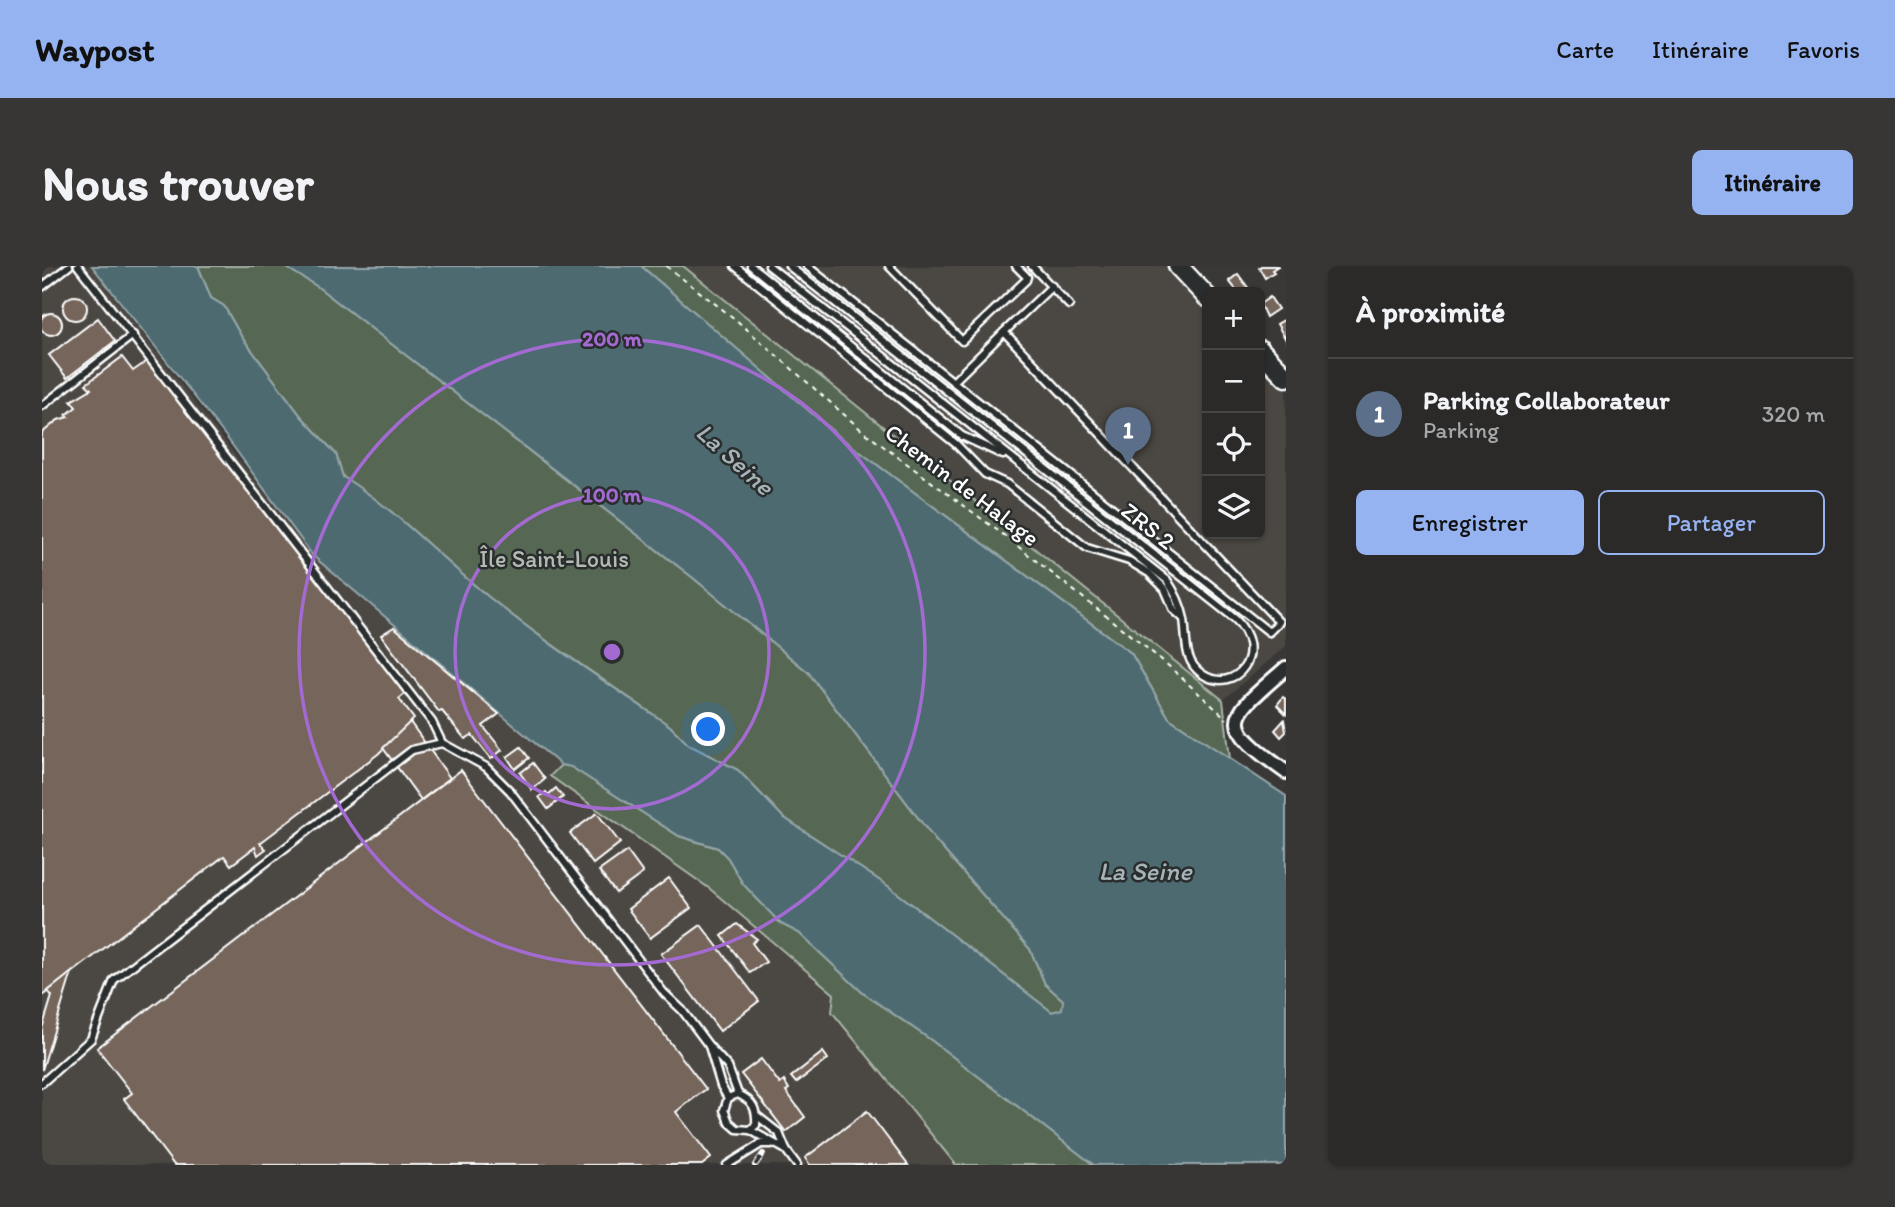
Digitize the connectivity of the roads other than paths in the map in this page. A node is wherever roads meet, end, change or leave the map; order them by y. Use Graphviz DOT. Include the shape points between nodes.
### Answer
graph roads {
  1 [pos="69,266"];
  2 [pos="78,266"];
  3 [pos="735,266"];
  4 [pos="751,266"];
  5 [pos="769,266"];
  6 [pos="789,266"];
  7 [pos="807,266"];
  8 [pos="889,266"];
  9 [pos="1016,266"];
  10 [pos="1032,266"];
  11 [pos="1178,266"];
  12 [pos="1191,266"];
  13 [pos="1052,286"];
  14 [pos="42,287"];
  15 [pos="1210,287"];
  16 [pos="1202,292"];
  17 [pos="1069,305"];
  18 [pos="1004,332"];
  19 [pos="134,335"];
  20 [pos="1265,343"];
  21 [pos="1265,355"];
  22 [pos="1286,365"];
  23 [pos="1286,377"];
  24 [pos="953,382"];
  25 [pos="42,406"];
  26 [pos="1013,459"];
  27 [pos="1184,618"];
  28 [pos="1286,668"];
  29 [pos="442,743"];
  30 [pos="1286,772"];
  31 [pos="709,1046"];
  32 [pos="42,1083"];
  33 [pos="738,1094"];
  34 [pos="728,1098"];
  35 [pos="756,1115"];
  36 [pos="750,1130"];
  37 [pos="772,1144"];
  38 [pos="786,1150"];
  39 [pos="728,1164"];
  40 [pos="797,1165"];
  1 -- 14 [label="lane"];
  2 -- 19 [label="lane"];
  3 -- 27 [label="lane" via="956,444 985,474 1007,484 1087,548 1129,561 1149,573"];
  4 -- 26 [label="lane, ZRS 2" via="962,436"];
  5 -- 26 [label="lane, ZRS 2"];
  6 -- 27 [label="lane, ZRS 2" via="1234,618 1250,640 1246,666 1222,679 1199,673 1188,655"];
  7 -- 24 [label="lane"];
  8 -- 9 [label="lane" via="962,341 1026,280"];
  10 -- 13 [label="lane"];
  11 -- 16 [label="main road"];
  12 -- 15 [label="main road"];
  13 -- 17 [label="lane"];
  13 -- 18 [label="lane"];
  18 -- 24 [label="lane"];
  18 -- 24 [label="lane" via="1279,622 1269,632"];
  19 -- 25 [label="lane"];
  19 -- 29 [label="lane" via="432,722"];
  20 -- 22 [label="main road"];
  21 -- 23 [label="main road"];
  26 -- 27 [label="lane, ZRS 2" via="1167,580"];
  28 -- 30 [label="street" via="1238,714 1238,730 1252,747"];
  29 -- 31 [label="lane" via="486,767 510,791"];
  29 -- 32 [label="lane" via="412,750 114,980 91,1040"];
  31 -- 33 [label="lane" via="728,1067"];
  31 -- 34 [label="lane"];
  33 -- 34 [label="lane"];
  33 -- 35 [label="lane" via="748,1099"];
  34 -- 36 [label="lane" via="724,1110 729,1122 737,1129"];
  35 -- 36 [label="lane" via="756,1125"];
  35 -- 38 [label="lane" via="779,1133"];
  36 -- 37 [label="lane"];
  37 -- 38 [label="lane"];
  37 -- 39 [label="lane" via="761,1144"];
  38 -- 40 [label="lane"];
}
